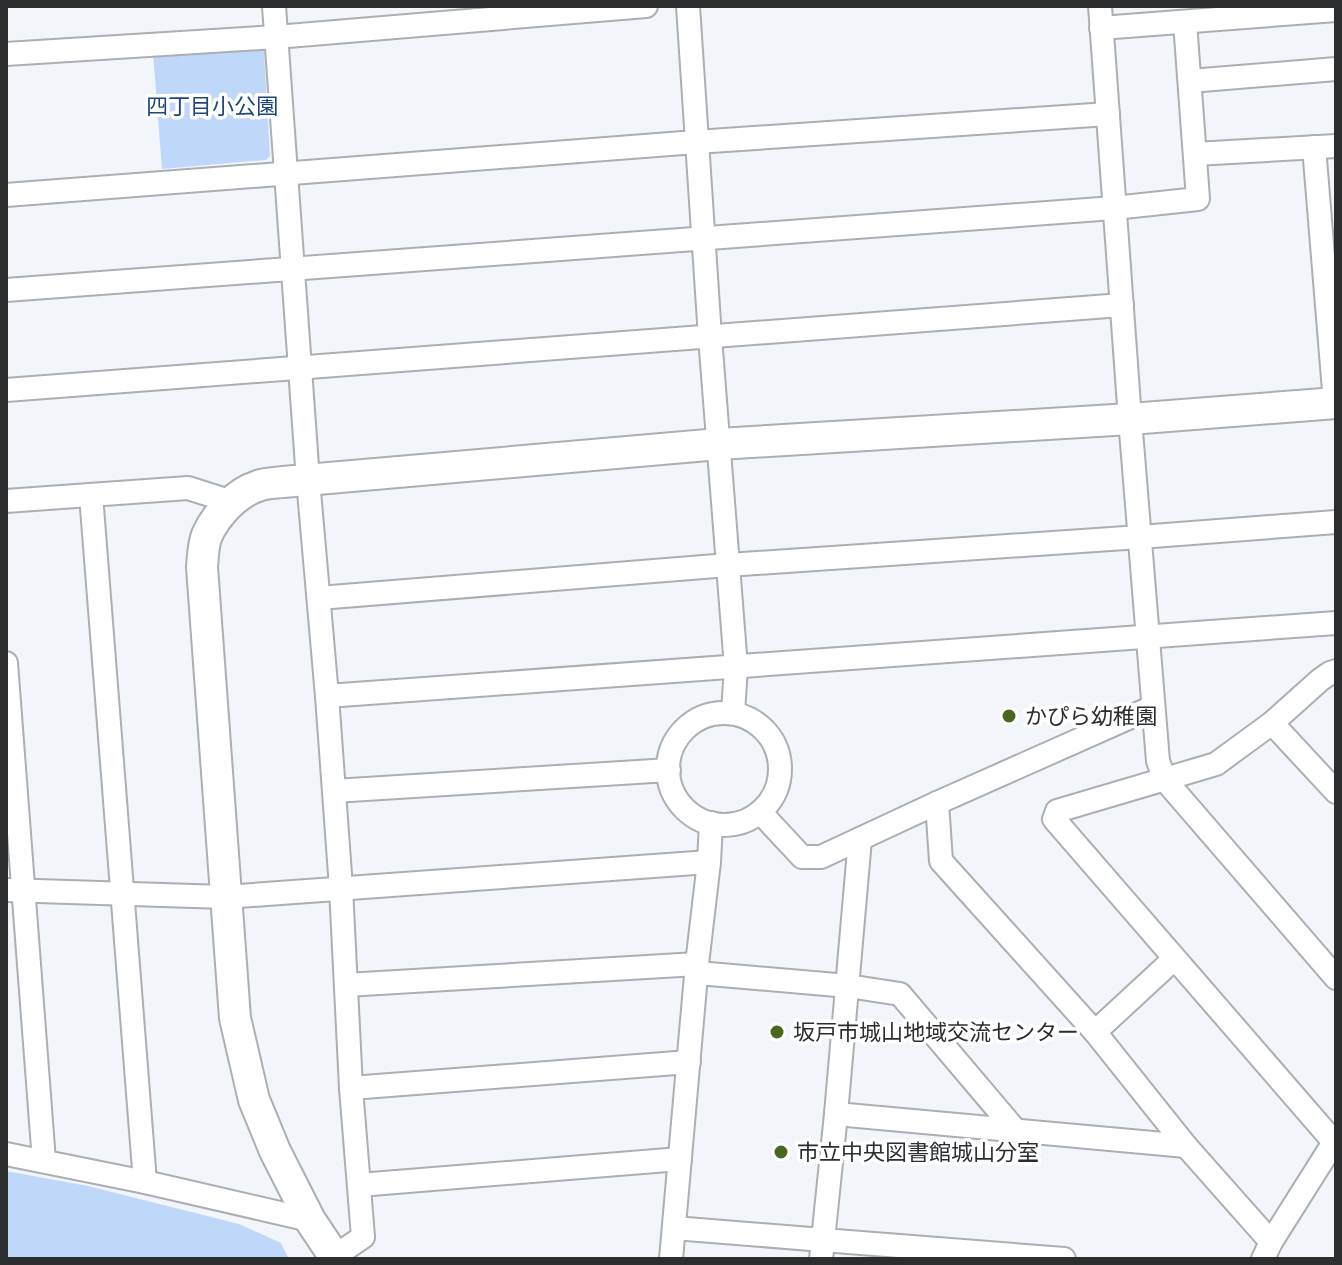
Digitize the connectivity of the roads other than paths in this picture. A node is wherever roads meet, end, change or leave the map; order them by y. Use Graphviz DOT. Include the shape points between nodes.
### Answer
graph roads {
  1 [pos="274,6"];
  2 [pos="646,6"];
  3 [pos="688,6"];
  4 [pos="1321,9"];
  5 [pos="1200,16"];
  6 [pos="1101,17"];
  7 [pos="276,37"];
  8 [pos="6,54"];
  9 [pos="1336,69"];
  10 [pos="1190,81"];
  11 [pos="1108,114"];
  12 [pos="696,142"];
  13 [pos="1325,147"];
  14 [pos="1195,154"];
  15 [pos="287,173"];
  16 [pos="6,195"];
  17 [pos="1114,208"];
  18 [pos="1328,225"];
  19 [pos="703,239"];
  20 [pos="294,269"];
  21 [pos="6,290"];
  22 [pos="1331,302"];
  23 [pos="1122,305"];
  24 [pos="710,337"];
  25 [pos="301,368"];
  26 [pos="6,390"];
  27 [pos="1335,403"];
  28 [pos="1130,419"];
  29 [pos="719,444"];
  30 [pos="308,480"];
  31 [pos="91,495"];
  32 [pos="6,501"];
  33 [pos="232,502"];
  34 [pos="1336,522"];
  35 [pos="1140,537"];
  36 [pos="728,565"];
  37 [pos="319,598"];
  38 [pos="1336,623"];
  39 [pos="1147,637"];
  40 [pos="6,663"];
  41 [pos="736,667"];
  42 [pos="1336,671"];
  43 [pos="327,696"];
  44 [pos="1153,707"];
  45 [pos="733,713"];
  46 [pos="1272,723"];
  47 [pos="669,770"];
  48 [pos="1165,780"];
  49 [pos="334,791"];
  50 [pos="1336,792"];
  51 [pos="937,803"];
  52 [pos="761,813"];
  53 [pos="711,823"];
  54 [pos="860,839"];
  55 [pos="709,862"];
  56 [pos="341,888"];
  57 [pos="15,891"];
  58 [pos="121,894"];
  59 [pos="225,897"];
  60 [pos="1174,959"];
  61 [pos="698,968"];
  62 [pos="1336,978"];
  63 [pos="346,985"];
  64 [pos="848,986"];
  65 [pos="1095,1032"];
  66 [pos="689,1062"];
  67 [pos="351,1088"];
  68 [pos="836,1114"];
  69 [pos="1016,1131"];
  70 [pos="1335,1140"];
  71 [pos="1186,1146"];
  72 [pos="6,1154"];
  73 [pos="680,1159"];
  74 [pos="44,1161"];
  75 [pos="145,1182"];
  76 [pos="359,1185"];
  77 [pos="310,1220"];
  78 [pos="674,1228"];
  79 [pos="822,1250"];
  80 [pos="1267,1250"];
  81 [pos="343,1258"];
  82 [pos="671,1259"];
  83 [pos="1064,1259"];
  1 -- 7 [label="street"];
  2 -- 7 [label="street"];
  3 -- 12 [label="street"];
  4 -- 5 [label="street"];
  5 -- 6 [label="street"];
  5 -- 10 [label="street"];
  6 -- 11 [label="street"];
  7 -- 8 [label="street"];
  7 -- 15 [label="street"];
  9 -- 10 [label="street"];
  10 -- 14 [label="street"];
  11 -- 12 [label="street"];
  11 -- 17 [label="street"];
  12 -- 15 [label="street"];
  12 -- 19 [label="street"];
  13 -- 14 [label="street"];
  13 -- 18 [label="street"];
  14 -- 17 [label="street" via="1198,199"];
  15 -- 16 [label="street"];
  15 -- 20 [label="street"];
  17 -- 19 [label="street"];
  17 -- 23 [label="street"];
  18 -- 22 [label="street"];
  19 -- 20 [label="street"];
  19 -- 24 [label="street"];
  20 -- 21 [label="street"];
  20 -- 25 [label="street"];
  22 -- 27 [label="street"];
  23 -- 24 [label="street"];
  23 -- 28 [label="street"];
  24 -- 25 [label="street"];
  24 -- 29 [label="street"];
  25 -- 26 [label="street"];
  25 -- 30 [label="street"];
  27 -- 28 [label="street"];
  28 -- 29 [label="street"];
  28 -- 35 [label="street"];
  29 -- 30 [label="street"];
  29 -- 36 [label="street"];
  30 -- 33 [label="street" via="257,486"];
  30 -- 37 [label="street"];
  31 -- 32 [label="street"];
  31 -- 33 [label="street" via="188,488"];
  31 -- 58 [label="street"];
  33 -- 59 [label="street" via="206,537 202,567"];
  34 -- 35 [label="street"];
  35 -- 36 [label="street"];
  35 -- 39 [label="street"];
  36 -- 37 [label="street"];
  36 -- 41 [label="street"];
  37 -- 43 [label="street"];
  38 -- 39 [label="street"];
  39 -- 41 [label="street"];
  39 -- 44 [label="street"];
  40 -- 57 [label="street"];
  41 -- 43 [label="street"];
  41 -- 45 [label="street"];
  42 -- 46 [label="street"];
  43 -- 49 [label="street"];
  44 -- 48 [label="street"];
  44 -- 51 [label="street"];
  45 -- 47 [label="street" via="712,714 684,730"];
  45 -- 52 [label="street" via="757,723 777,751 778,785"];
  46 -- 48 [label="street" via="1222,761"];
  46 -- 50 [label="street"];
  47 -- 49 [label="street"];
  47 -- 53 [label="street" via="681,803"];
  48 -- 60 [label="street" via="1057,811 1054,819"];
  48 -- 62 [label="street"];
  49 -- 56 [label="street"];
  51 -- 54 [label="street"];
  51 -- 65 [label="street" via="941,861"];
  52 -- 53 [label="street" via="740,822"];
  52 -- 54 [label="street" via="802,857 821,857"];
  53 -- 55 [label="street"];
  54 -- 64 [label="street"];
  55 -- 56 [label="street"];
  55 -- 61 [label="street"];
  56 -- 59 [label="street"];
  56 -- 63 [label="street"];
  57 -- 58 [label="street"];
  57 -- 74 [label="street"];
  58 -- 59 [label="street"];
  58 -- 75 [label="street"];
  59 -- 77 [label="street" via="235,1018 254,1100"];
  60 -- 65 [label="street"];
  60 -- 70 [label="street"];
  61 -- 63 [label="street"];
  61 -- 64 [label="street"];
  61 -- 66 [label="street"];
  63 -- 67 [label="street"];
  64 -- 68 [label="street"];
  64 -- 69 [label="street" via="900,994"];
  65 -- 71 [label="street"];
  66 -- 67 [label="street"];
  66 -- 73 [label="street"];
  67 -- 76 [label="street"];
  68 -- 69 [label="street"];
  68 -- 79 [label="street"];
  69 -- 71 [label="street"];
  70 -- 80 [label="street"];
  71 -- 80 [label="street"];
  72 -- 74 [label="street"];
  73 -- 76 [label="street"];
  73 -- 78 [label="street"];
  74 -- 75 [label="street"];
  75 -- 77 [label="street"];
  76 -- 81 [label="street" via="363,1237"];
  77 -- 81 [label="street"];
  78 -- 79 [label="street"];
  78 -- 82 [label="street"];
  79 -- 83 [label="street"];
}
